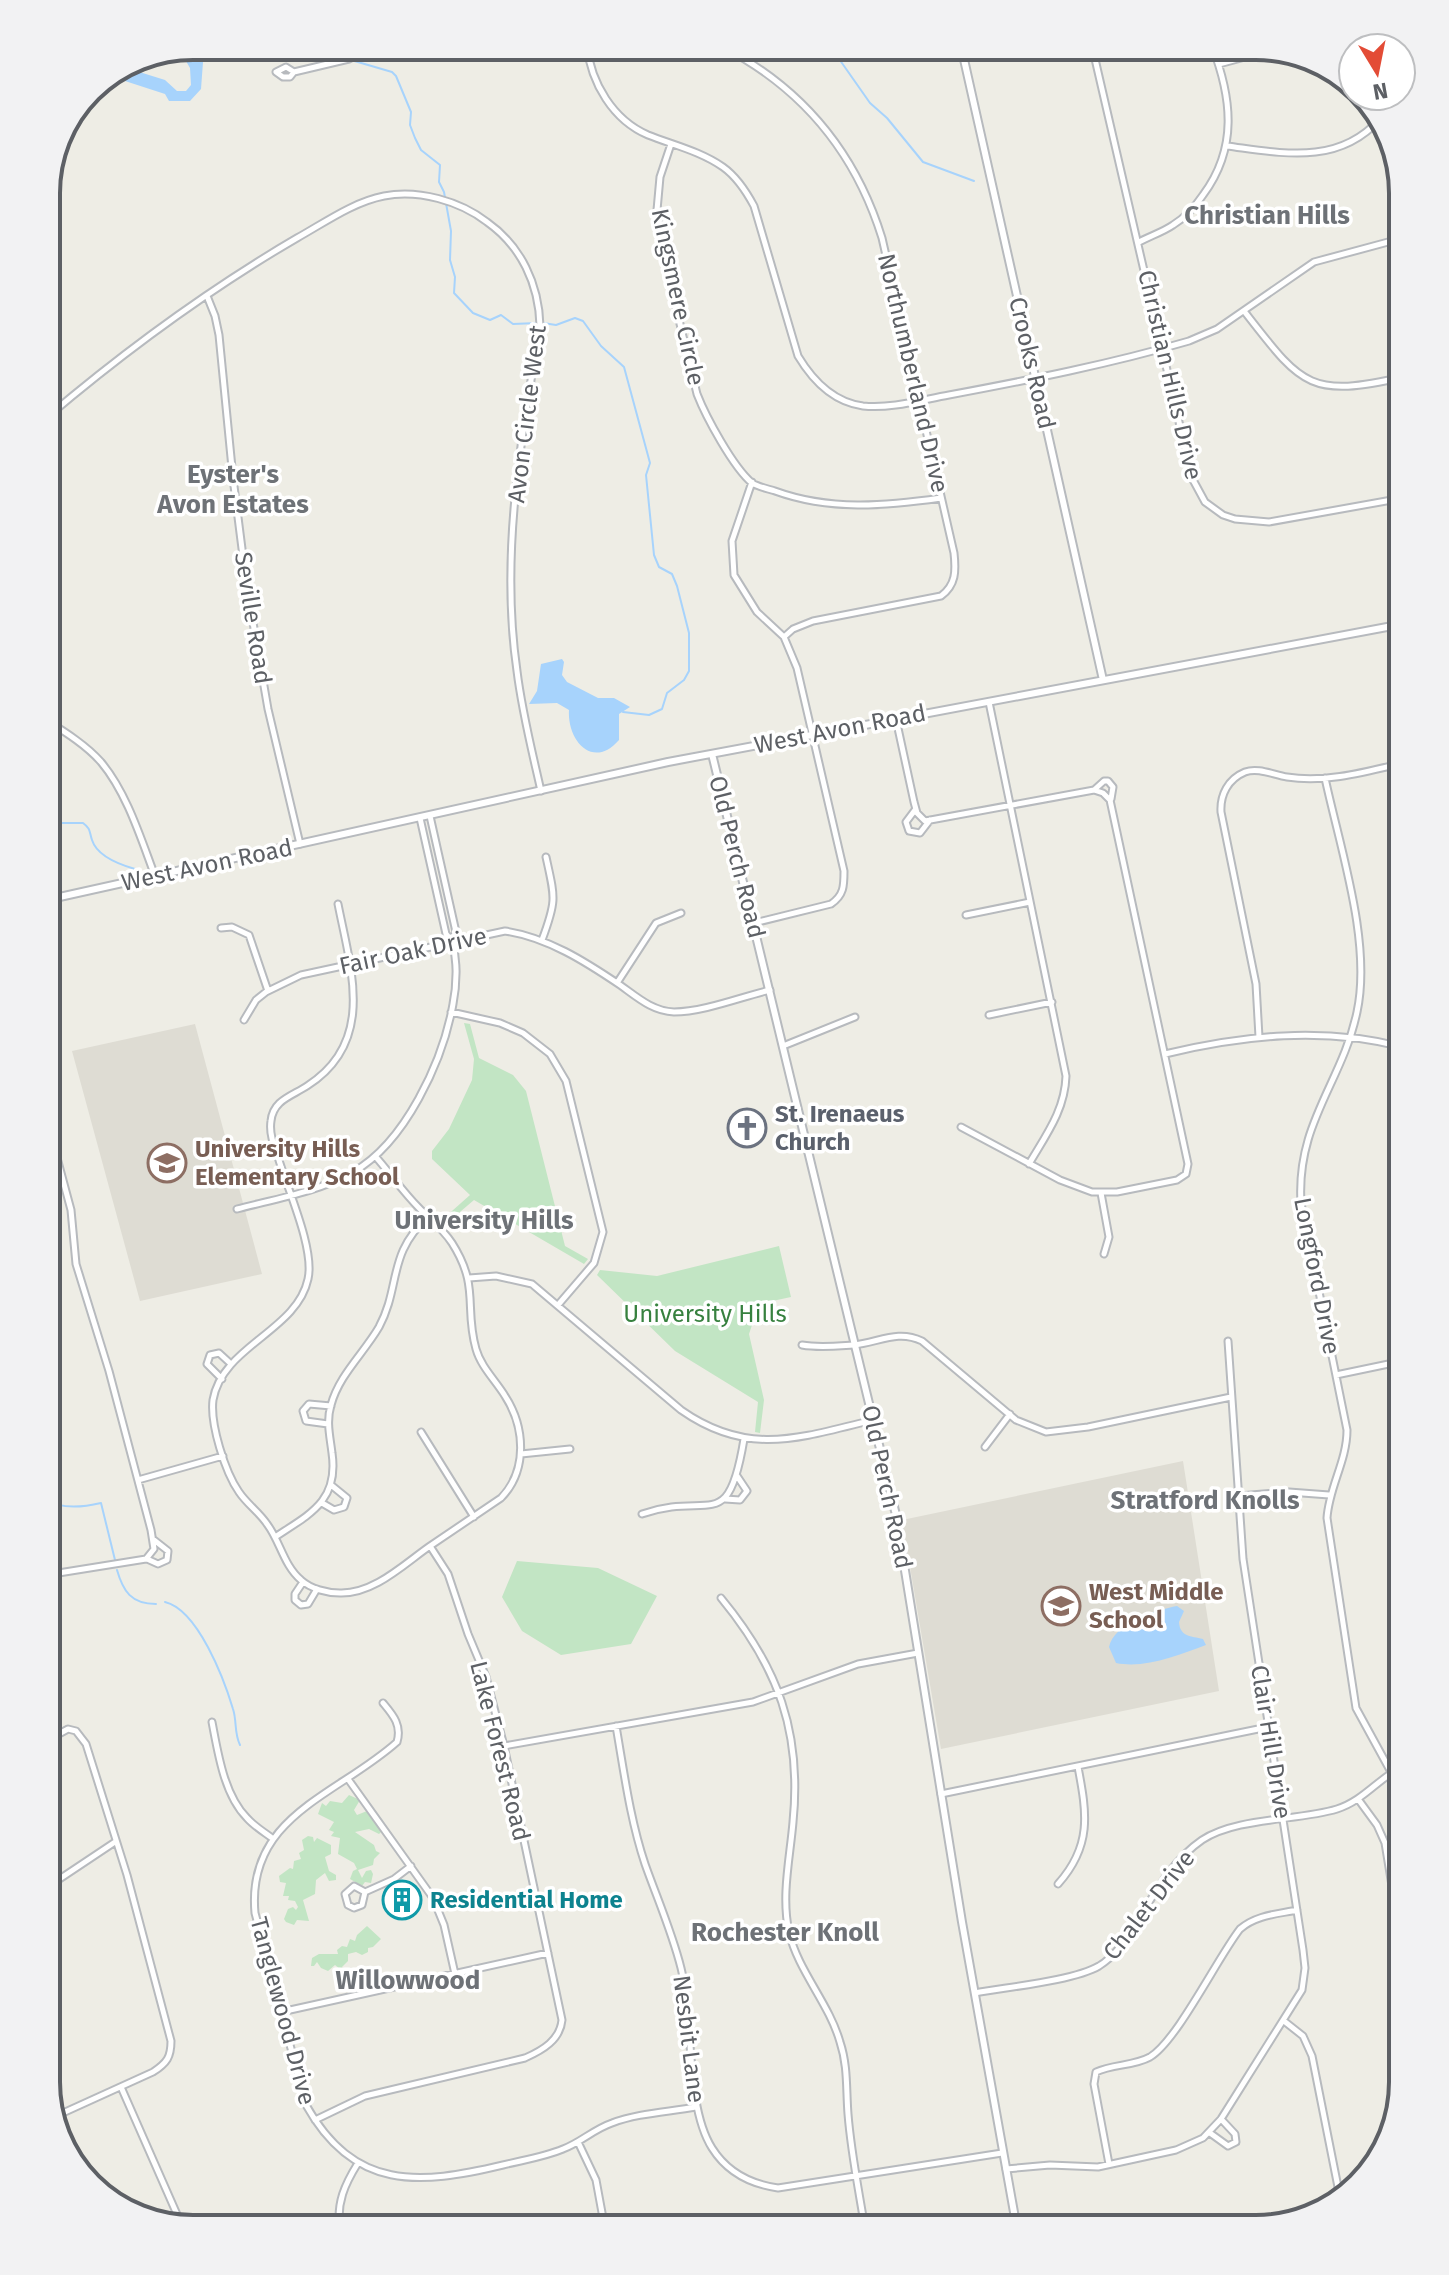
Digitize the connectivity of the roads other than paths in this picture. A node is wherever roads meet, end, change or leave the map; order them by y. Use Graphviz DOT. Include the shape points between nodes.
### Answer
graph roads {
  1 [pos="345,60"];
  2 [pos="590,60"];
  3 [pos="744,60"];
  4 [pos="964,60"];
  5 [pos="1095,60"];
  6 [pos="1217,60"];
  7 [pos="1234,60"];
  8 [pos="1219,64"];
  9 [pos="294,72"];
  10 [pos="1371,127"];
  11 [pos="671,144"];
  12 [pos="1227,146"];
  13 [pos="1139,242"];
  14 [pos="1389,242"];
  15 [pos="207,296"];
  16 [pos="1244,311"];
  17 [pos="1161,349"];
  18 [pos="1036,378"];
  19 [pos="1389,379"];
  20 [pos="920,400"];
  21 [pos="60,407"];
  22 [pos="752,482"];
  23 [pos="941,498"];
  24 [pos="1389,501"];
  25 [pos="1389,627"];
  26 [pos="784,637"];
  27 [pos="1103,680"];
  28 [pos="989,702"];
  29 [pos="896,719"];
  30 [pos="60,730"];
  31 [pos="812,734"];
  32 [pos="712,754"];
  33 [pos="1389,766"];
  34 [pos="1325,778"];
  35 [pos="1094,790"];
  36 [pos="541,791"];
  37 [pos="1110,800"];
  38 [pos="1011,806"];
  39 [pos="916,810"];
  40 [pos="430,816"];
  41 [pos="420,818"];
  42 [pos="930,820"];
  43 [pos="300,844"];
  44 [pos="546,857"];
  45 [pos="155,876"];
  46 [pos="60,897"];
  47 [pos="1030,902"];
  48 [pos="338,904"];
  49 [pos="681,913"];
  50 [pos="966,915"];
  51 [pos="754,923"];
  52 [pos="221,928"];
  53 [pos="542,940"];
  54 [pos="453,942"];
  55 [pos="351,964"];
  56 [pos="617,983"];
  57 [pos="770,990"];
  58 [pos="268,991"];
  59 [pos="1052,1002"];
  60 [pos="451,1012"];
  61 [pos="989,1015"];
  62 [pos="855,1017"];
  63 [pos="244,1020"];
  64 [pos="1259,1037"];
  65 [pos="1350,1037"];
  66 [pos="1389,1044"];
  67 [pos="783,1046"];
  68 [pos="1165,1054"];
  69 [pos="961,1127"];
  70 [pos="375,1156"];
  71 [pos="1029,1164"];
  72 [pos="60,1165"];
  73 [pos="1101,1193"];
  74 [pos="289,1195"];
  75 [pos="237,1209"];
  76 [pos="428,1217"];
  77 [pos="1104,1254"];
  78 [pos="469,1278"];
  79 [pos="558,1305"];
  80 [pos="1228,1341"];
  81 [pos="802,1345"];
  82 [pos="855,1345"];
  83 [pos="231,1364"];
  84 [pos="1389,1364"];
  85 [pos="1336,1375"];
  86 [pos="222,1379"];
  87 [pos="1231,1397"];
  88 [pos="331,1406"];
  89 [pos="1010,1414"];
  90 [pos="873,1420"];
  91 [pos="328,1424"];
  92 [pos="421,1432"];
  93 [pos="744,1439"];
  94 [pos="985,1447"];
  95 [pos="570,1449"];
  96 [pos="521,1454"];
  97 [pos="223,1456"];
  98 [pos="737,1476"];
  99 [pos="138,1480"];
  100 [pos="331,1485"];
  101 [pos="1329,1495"];
  102 [pos="1239,1496"];
  103 [pos="724,1499"];
  104 [pos="322,1503"];
  105 [pos="642,1514"];
  106 [pos="474,1517"];
  107 [pos="275,1537"];
  108 [pos="154,1540"];
  109 [pos="430,1546"];
  110 [pos="146,1559"];
  111 [pos="60,1573"];
  112 [pos="303,1582"];
  113 [pos="317,1589"];
  114 [pos="721,1598"];
  115 [pos="918,1653"];
  116 [pos="779,1693"];
  117 [pos="383,1703"];
  118 [pos="212,1722"];
  119 [pos="616,1726"];
  120 [pos="1269,1727"];
  121 [pos="60,1733"];
  122 [pos="504,1746"];
  123 [pos="1078,1767"];
  124 [pos="1389,1768"];
  125 [pos="1389,1774"];
  126 [pos="348,1779"];
  127 [pos="940,1794"];
  128 [pos="1358,1799"];
  129 [pos="1283,1818"];
  130 [pos="272,1838"];
  131 [pos="115,1842"];
  132 [pos="1389,1862"];
  133 [pos="411,1866"];
  134 [pos="60,1879"];
  135 [pos="1058,1884"];
  136 [pos="365,1892"];
  137 [pos="1297,1910"];
  138 [pos="548,1953"];
  139 [pos="455,1974"];
  140 [pos="975,1993"];
  141 [pos="281,2012"];
  142 [pos="1284,2021"];
  143 [pos="121,2087"];
  144 [pos="696,2107"];
  145 [pos="64,2112"];
  146 [pos="1221,2119"];
  147 [pos="315,2120"];
  148 [pos="1210,2133"];
  149 [pos="578,2142"];
  150 [pos="1002,2153"];
  151 [pos="358,2163"];
  152 [pos="1109,2164"];
  153 [pos="1005,2170"];
  154 [pos="856,2177"];
  155 [pos="1338,2187"];
  156 [pos="176,2213"];
  157 [pos="340,2215"];
  158 [pos="602,2215"];
  159 [pos="863,2215"];
  160 [pos="1014,2215"];
  1 -- 9 [label="street"];
  2 -- 11 [label="street" via="607,102 632,126"];
  3 -- 20 [label="street, Northumberland Drive" via="781,83 840,148 859,178 882,238"];
  4 -- 18 [label="street, Crooks Road"];
  5 -- 13 [label="street, Christian Hills Drive"];
  6 -- 8 [label="street"];
  7 -- 8 [label="street"];
  8 -- 12 [label="street" via="1230,121"];
  10 -- 12 [label="street" via="1357,141 1330,149 1274,154"];
  11 -- 20 [label="street" via="723,167 750,198 798,356 811,378 834,396 862,406"];
  11 -- 22 [label="street, Kingsmere Circle" via="657,210 688,364 703,411"];
  12 -- 13 [label="street" via="1218,173 1192,210"];
  13 -- 17 [label="street, Christian Hills Drive"];
  14 -- 16 [label="street" via="1314,262"];
  15 -- 21 [label="street, Avon Circle West"];
  15 -- 36 [label="street, Avon Circle West" via="345,211 398,194 431,198 475,213 523,260 536,293 540,326 515,494 512,614 516,669"];
  15 -- 43 [label="street, Seville Road" via="219,335 258,657"];
  16 -- 17 [label="street" via="1206,335"];
  16 -- 19 [label="street" via="1307,381 1343,387"];
  17 -- 18 [label="street"];
  17 -- 24 [label="street, Christian Hills Drive" via="1192,478 1205,502 1223,515 1269,522"];
  18 -- 20 [label="street"];
  18 -- 27 [label="street, Crooks Road"];
  20 -- 23 [label="street, Northumberland Drive"];
  22 -- 23 [label="street" via="828,505 877,506"];
  22 -- 26 [label="street" via="732,541 734,575 757,612"];
  23 -- 26 [label="street, Northumberland Drive" via="956,568 950,589 941,596 813,621"];
  25 -- 27 [label="street, West Avon Road"];
  26 -- 31 [label="street"];
  27 -- 28 [label="street, West Avon Road"];
  28 -- 29 [label="street, West Avon Road"];
  28 -- 38 [label="street"];
  29 -- 31 [label="street, West Avon Road"];
  29 -- 39 [label="street"];
  30 -- 45 [label="street" via="90,751 109,774"];
  31 -- 32 [label="street, West Avon Road"];
  31 -- 51 [label="street" via="844,886 831,904"];
  32 -- 36 [label="street, West Avon Road"];
  32 -- 51 [label="street, Old Perch Road"];
  33 -- 34 [label="street"];
  34 -- 64 [label="street" via="1254,770 1228,784 1222,796 1256,984"];
  34 -- 65 [label="street, Longford Drive" via="1360,940 1361,991"];
  35 -- 37 [label="street"];
  35 -- 37 [label="street" via="1108,781 1113,787"];
  35 -- 38 [label="street"];
  36 -- 40 [label="street, West Avon Road"];
  37 -- 68 [label="street"];
  38 -- 42 [label="street"];
  38 -- 47 [label="street"];
  39 -- 42 [label="street"];
  39 -- 42 [label="street" via="906,822 909,831 920,833"];
  40 -- 41 [label="street, West Avon Road"];
  40 -- 54 [label="street" via="456,932"];
  41 -- 43 [label="street, West Avon Road"];
  41 -- 54 [label="street" via="446,934"];
  43 -- 45 [label="street, West Avon Road"];
  44 -- 53 [label="street" via="555,896"];
  45 -- 46 [label="street, West Avon Road"];
  47 -- 50 [label="street"];
  47 -- 59 [label="street"];
  48 -- 55 [label="street"];
  49 -- 56 [label="street" via="656,923"];
  51 -- 57 [label="street, Old Perch Road"];
  52 -- 58 [label="street" via="249,935"];
  53 -- 54 [label="street, Fair Oak Drive" via="505,931"];
  53 -- 56 [label="street, Fair Oak Drive"];
  54 -- 55 [label="street, Fair Oak Drive"];
  54 -- 60 [label="street"];
  55 -- 58 [label="street, Fair Oak Drive" via="301,975"];
  55 -- 74 [label="street" via="355,1002 343,1049 327,1070 279,1102 271,1118"];
  56 -- 57 [label="street, Fair Oak Drive" via="643,1003 677,1012"];
  57 -- 67 [label="street, Old Perch Road"];
  58 -- 63 [label="street, Fair Oak Drive"];
  59 -- 61 [label="street"];
  59 -- 71 [label="street" via="1066,1090 1059,1113"];
  60 -- 70 [label="street" via="423,1088 396,1134"];
  60 -- 79 [label="street" via="523,1033 550,1054 566,1081 603,1232 594,1263"];
  62 -- 67 [label="street"];
  64 -- 65 [label="street"];
  64 -- 68 [label="street"];
  65 -- 66 [label="street"];
  65 -- 85 [label="street, Longford Drive" via="1305,1143 1300,1183"];
  67 -- 82 [label="street, Old Perch Road"];
  68 -- 73 [label="street" via="1186,1174"];
  69 -- 71 [label="street"];
  70 -- 74 [label="street" via="350,1174"];
  70 -- 76 [label="street"];
  71 -- 73 [label="street"];
  72 -- 99 [label="street" via="76,1264"];
  73 -- 77 [label="street" via="1109,1237"];
  74 -- 75 [label="street"];
  74 -- 83 [label="street" via="308,1254 305,1291"];
  76 -- 78 [label="street" via="451,1240"];
  76 -- 88 [label="street" via="400,1256 386,1312 339,1384"];
  78 -- 79 [label="street" via="517,1279"];
  78 -- 96 [label="street" via="476,1349 514,1411"];
  79 -- 93 [label="street" via="681,1410 701,1424"];
  80 -- 87 [label="street, Clair Hill Drive"];
  81 -- 82 [label="street"];
  82 -- 89 [label="street" via="896,1335 922,1341"];
  82 -- 90 [label="street, Old Perch Road"];
  83 -- 86 [label="street"];
  83 -- 86 [label="street" via="219,1353 210,1355 207,1364"];
  84 -- 85 [label="street"];
  85 -- 101 [label="street, Longford Drive" via="1347,1444"];
  86 -- 97 [label="street" via="213,1412"];
  87 -- 89 [label="street" via="1064,1431 1034,1429"];
  87 -- 102 [label="street, Clair Hill Drive"];
  88 -- 91 [label="street"];
  88 -- 91 [label="street" via="309,1404 303,1411 306,1421"];
  89 -- 94 [label="street"];
  90 -- 93 [label="street" via="803,1436"];
  90 -- 115 [label="street, Old Perch Road" via="896,1515"];
  91 -- 100 [label="street"];
  92 -- 106 [label="street"];
  93 -- 98 [label="street"];
  95 -- 96 [label="street"];
  96 -- 106 [label="street" via="511,1488"];
  97 -- 99 [label="street"];
  97 -- 107 [label="street" via="239,1492"];
  98 -- 103 [label="street"];
  98 -- 103 [label="street" via="747,1491 740,1500"];
  99 -- 108 [label="street"];
  100 -- 104 [label="street"];
  100 -- 104 [label="street" via="347,1498 344,1507 334,1510"];
  101 -- 102 [label="street"];
  101 -- 124 [label="street, Longford Drive" via="1328,1535 1356,1708"];
  102 -- 120 [label="street, Clair Hill Drive" via="1243,1559"];
  103 -- 105 [label="street" via="709,1507 672,1506"];
  104 -- 107 [label="street"];
  106 -- 109 [label="street"];
  107 -- 112 [label="street"];
  108 -- 110 [label="street"];
  108 -- 110 [label="street" via="168,1551 167,1560 158,1564"];
  109 -- 113 [label="street" via="368,1587 343,1594"];
  109 -- 122 [label="street, Lake Forest Road" via="448,1574 486,1677"];
  110 -- 111 [label="street"];
  112 -- 113 [label="street"];
  112 -- 113 [label="street" via="295,1594 301,1605 308,1604"];
  114 -- 116 [label="street" via="753,1641"];
  115 -- 116 [label="street" via="858,1664"];
  115 -- 127 [label="street, Old Perch Road"];
  116 -- 119 [label="street"];
  116 -- 154 [label="street" via="796,1770 788,1925 846,2060"];
  117 -- 126 [label="street, Tanglewood Drive" via="396,1719 397,1742"];
  118 -- 130 [label="street" via="236,1803"];
  119 -- 122 [label="street"];
  119 -- 144 [label="street, Nesbit Lane" via="637,1835 681,1968"];
  120 -- 123 [label="street"];
  120 -- 129 [label="street, Clair Hill Drive"];
  121 -- 131 [label="street" via="76,1731 86,1744"];
  122 -- 138 [label="street, Lake Forest Road"];
  123 -- 127 [label="street"];
  123 -- 135 [label="street" via="1084,1834 1069,1872"];
  125 -- 128 [label="street, Chalet Drive"];
  126 -- 130 [label="street, Tanglewood Drive"];
  126 -- 133 [label="street"];
  127 -- 140 [label="street, Old Perch Road"];
  128 -- 129 [label="street, Chalet Drive" via="1337,1809"];
  128 -- 132 [label="street" via="1377,1825"];
  129 -- 137 [label="street, Clair Hill Drive"];
  129 -- 140 [label="street, Chalet Drive" via="1216,1833 1181,1857 1102,1965"];
  130 -- 141 [label="street, Tanglewood Drive" via="253,1892"];
  131 -- 134 [label="street"];
  131 -- 143 [label="street" via="171,2041 165,2063"];
  133 -- 136 [label="street"];
  133 -- 139 [label="street" via="439,1912"];
  136 -- 136 [label="street" via="362,1905 348,1905 347,1890 354,1886"];
  137 -- 142 [label="street, Clair Hill Drive" via="1304,1982"];
  137 -- 152 [label="street" via="1266,1916 1240,1929 1156,2053 1096,2072"];
  138 -- 139 [label="street"];
  138 -- 147 [label="street, Lake Forest Road" via="562,2020 557,2036 541,2051 515,2062 365,2096"];
  139 -- 141 [label="street"];
  140 -- 150 [label="street, Old Perch Road"];
  141 -- 147 [label="street, Tanglewood Drive" via="306,2105"];
  142 -- 146 [label="street, Clair Hill Drive"];
  142 -- 155 [label="street" via="1303,2036 1312,2056"];
  143 -- 145 [label="street"];
  143 -- 156 [label="street"];
  144 -- 149 [label="street, Tanglewood Drive" via="615,2122"];
  144 -- 154 [label="street, Nesbit Lane" via="713,2150 747,2180 778,2188"];
  146 -- 148 [label="street, Clair Hill Drive"];
  146 -- 148 [label="street, Clair Hill Drive" via="1236,2142 1223,2145"];
  147 -- 151 [label="street, Tanglewood Drive"];
  148 -- 152 [label="street, Clair Hill Drive" via="1176,2150"];
  149 -- 151 [label="street, Tanglewood Drive" via="441,2178 390,2176"];
  149 -- 158 [label="street" via="596,2180"];
  150 -- 153 [label="street, Old Perch Road"];
  150 -- 154 [label="street, Nesbit Lane"];
  151 -- 157 [label="street" via="345,2183"];
  152 -- 153 [label="street, Clair Hill Drive"];
  153 -- 160 [label="street, Old Perch Road"];
  154 -- 159 [label="street"];
}
